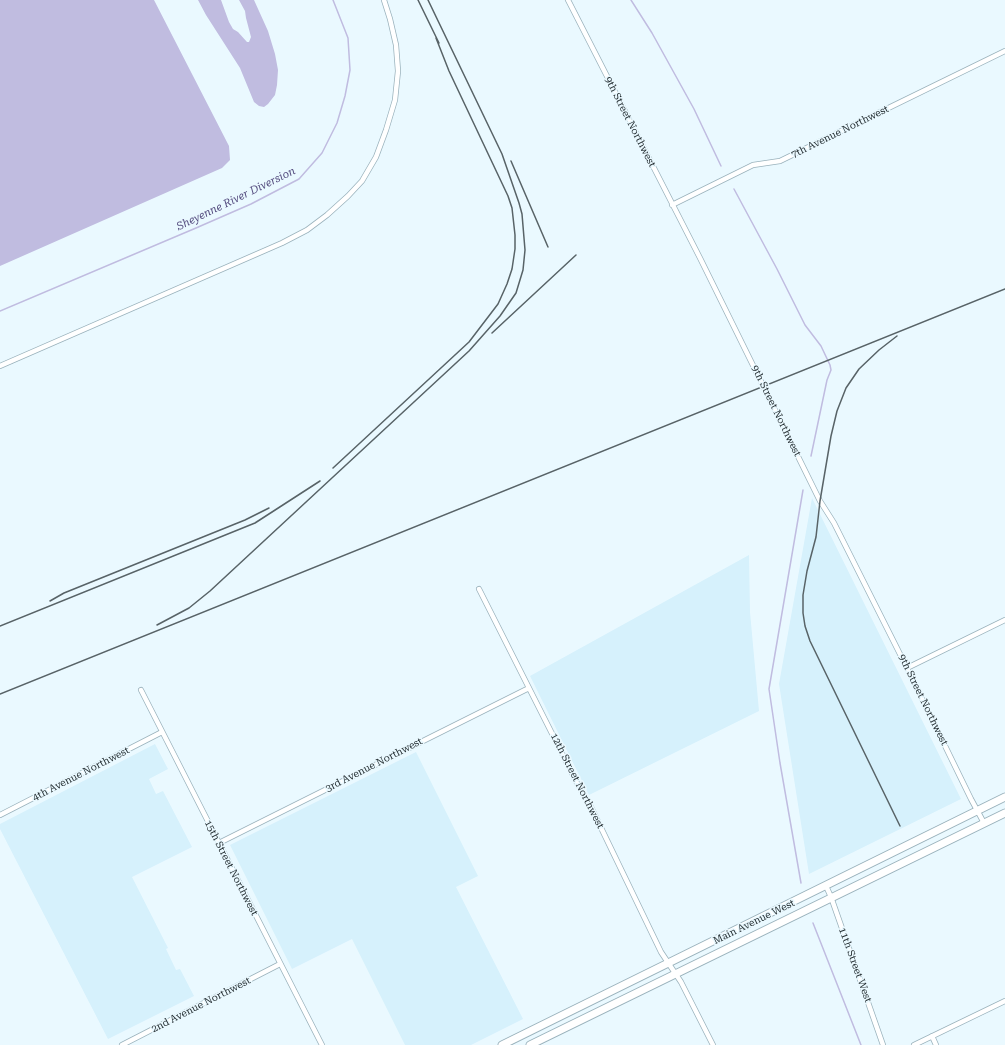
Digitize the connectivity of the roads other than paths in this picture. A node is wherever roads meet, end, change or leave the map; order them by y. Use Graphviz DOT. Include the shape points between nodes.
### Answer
graph roads {
  1 [pos="384,0"];
  2 [pos="568,0"];
  3 [pos="1005,51"];
  4 [pos="672,204"];
  5 [pos="0,366"];
  6 [pos="479,589"];
  7 [pos="1005,620"];
  8 [pos="907,668"];
  9 [pos="529,688"];
  10 [pos="141,690"];
  11 [pos="162,732"];
  12 [pos="1005,798"];
  13 [pos="977,811"];
  14 [pos="1005,813"];
  15 [pos="0,815"];
  16 [pos="984,823"];
  17 [pos="219,843"];
  18 [pos="826,886"];
  19 [pos="831,897"];
  20 [pos="280,964"];
  21 [pos="668,964"];
  22 [pos="675,974"];
  23 [pos="1005,1001"];
  24 [pos="932,1036"];
  25 [pos="122,1045"];
  26 [pos="322,1045"];
  27 [pos="502,1045"];
  28 [pos="530,1045"];
  29 [pos="713,1045"];
  30 [pos="883,1045"];
  31 [pos="914,1045"];
  32 [pos="936,1045"];
  1 -- 5 [label="street" via="396,45 398,71 394,100 376,157 362,181 348,196 307,230 282,243"];
  2 -- 4 [label="street, 9th Street Northwest"];
  3 -- 4 [label="street, 7th Avenue Northwest" via="780,161 753,165"];
  4 -- 8 [label="street, 9th Street Northwest" via="820,501 834,523"];
  6 -- 9 [label="street, 12th Street Northwest"];
  7 -- 8 [label="street"];
  8 -- 13 [label="street, 9th Street Northwest"];
  9 -- 17 [label="street, 3rd Avenue Northwest"];
  9 -- 21 [label="street, 12th Street Northwest" via="591,806"];
  10 -- 11 [label="street, 15th Street Northwest"];
  11 -- 15 [label="street, 4th Avenue Northwest"];
  11 -- 17 [label="street, 15th Street Northwest"];
  12 -- 13 [label="main road, Main Avenue West"];
  13 -- 16 [label="street, 9th Street Northwest"];
  13 -- 18 [label="main road, Main Avenue West"];
  14 -- 16 [label="main road, Main Avenue West"];
  16 -- 19 [label="main road, Main Avenue West"];
  17 -- 20 [label="street, 15th Street Northwest"];
  18 -- 19 [label="street, 11th Street West"];
  18 -- 21 [label="main road, Main Avenue West"];
  19 -- 22 [label="main road, Main Avenue West"];
  19 -- 30 [label="street, 11th Street West"];
  20 -- 25 [label="street, 2nd Avenue Northwest"];
  20 -- 26 [label="street, 15th Street Northwest"];
  21 -- 22 [label="street, 12th Street Northwest"];
  21 -- 27 [label="main road, Main Avenue West"];
  22 -- 28 [label="main road, Main Avenue West"];
  22 -- 29 [label="street, 12th Street Northwest"];
  23 -- 24 [label="street"];
  24 -- 31 [label="street"];
  24 -- 32 [label="street"];
}
